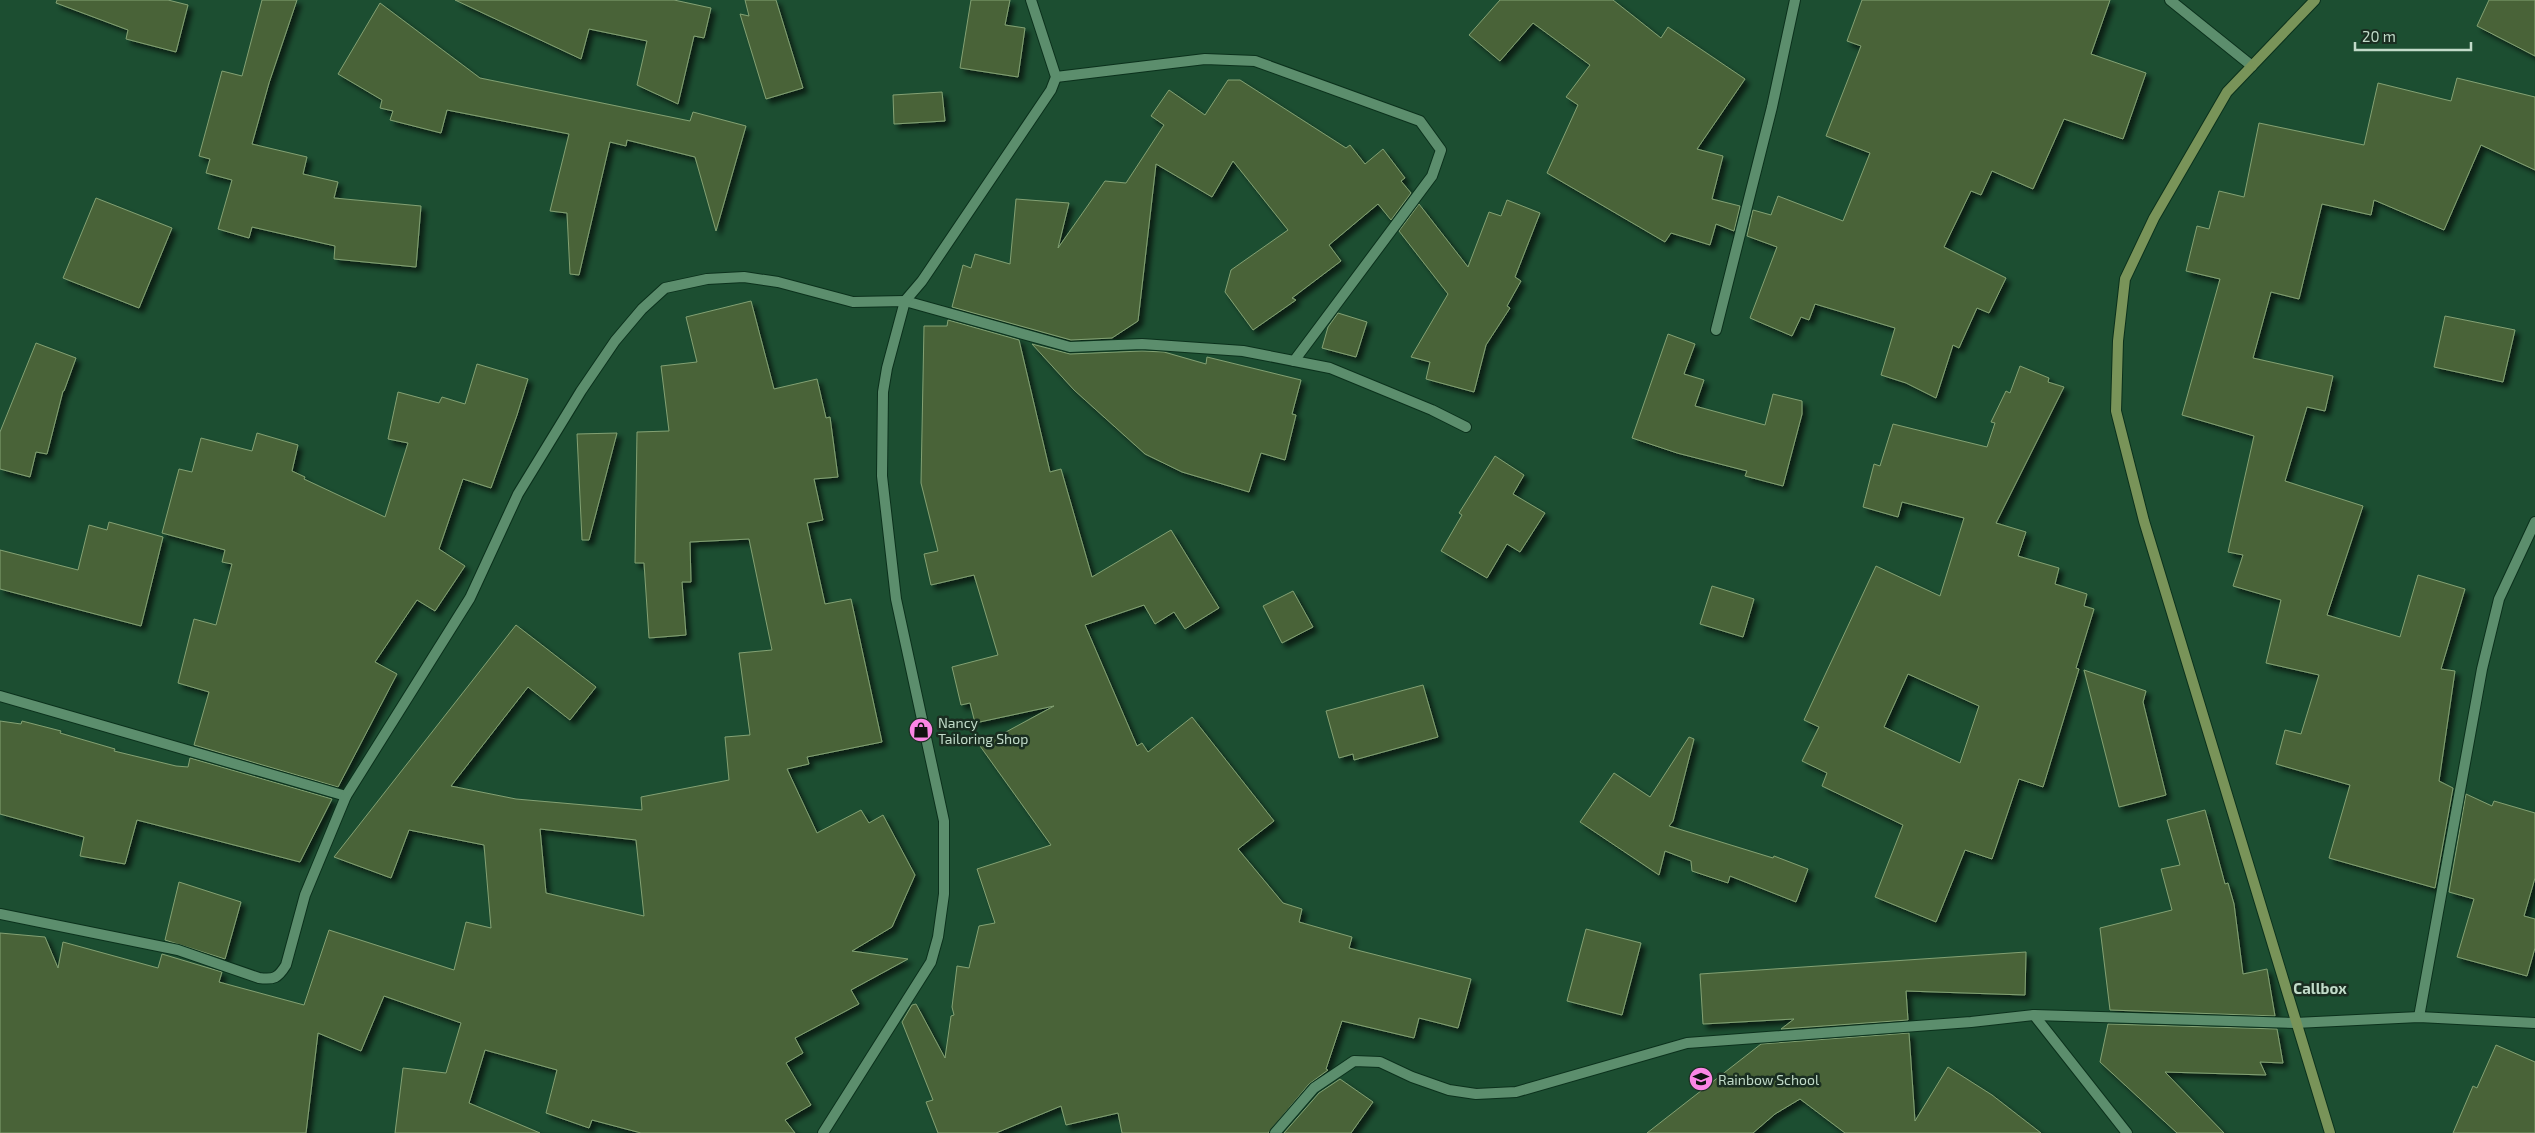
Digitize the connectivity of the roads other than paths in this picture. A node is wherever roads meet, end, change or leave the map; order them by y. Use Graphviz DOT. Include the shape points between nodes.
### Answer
graph roads {
  1 [pos="1031,0"];
  2 [pos="1795,0"];
  3 [pos="2170,0"];
  4 [pos="2316,0"];
  5 [pos="2252,66"];
  6 [pos="1056,77"];
  7 [pos="905,301"];
  8 [pos="1716,330"];
  9 [pos="1294,362"];
  10 [pos="1466,427"];
  11 [pos="2535,522"];
  12 [pos="0,696"];
  13 [pos="346,796"];
  14 [pos="0,914"];
  15 [pos="2034,1015"];
  16 [pos="2419,1018"];
  17 [pos="2296,1023"];
  18 [pos="2535,1023"];
  19 [pos="823,1133"];
  20 [pos="1275,1133"];
  21 [pos="2127,1133"];
  22 [pos="2330,1133"];
  1 -- 6 [label="street"];
  2 -- 8 [label="street" via="1772,107"];
  3 -- 5 [label="street"];
  4 -- 5 [label="street"];
  5 -- 17 [label="street" via="2227,92 2154,218 2125,279 2118,341 2116,411 2144,521"];
  6 -- 7 [label="street" via="1029,124"];
  6 -- 9 [label="street" via="1205,59 1255,61 1420,121 1441,150 1432,176"];
  7 -- 9 [label="street" via="1070,347 1142,344 1215,347"];
  7 -- 13 [label="street" via="853,302 778,282 744,277 707,279 665,288 615,341 580,391 518,494 470,598"];
  7 -- 19 [label="street" via="883,392 882,476 896,599 944,821 944,894 931,962"];
  9 -- 10 [label="street" via="1330,368"];
  11 -- 16 [label="street" via="2498,599 2482,669"];
  12 -- 13 [label="street"];
  13 -- 14 [label="street" via="306,894 286,966 280,976 272,980 178,950"];
  15 -- 17 [label="street"];
  15 -- 20 [label="street" via="1687,1043 1516,1092 1495,1095 1449,1090 1380,1062 1354,1061 1314,1088"];
  15 -- 21 [label="street"];
  16 -- 17 [label="street"];
  16 -- 18 [label="street"];
  17 -- 22 [label="street"];
}
